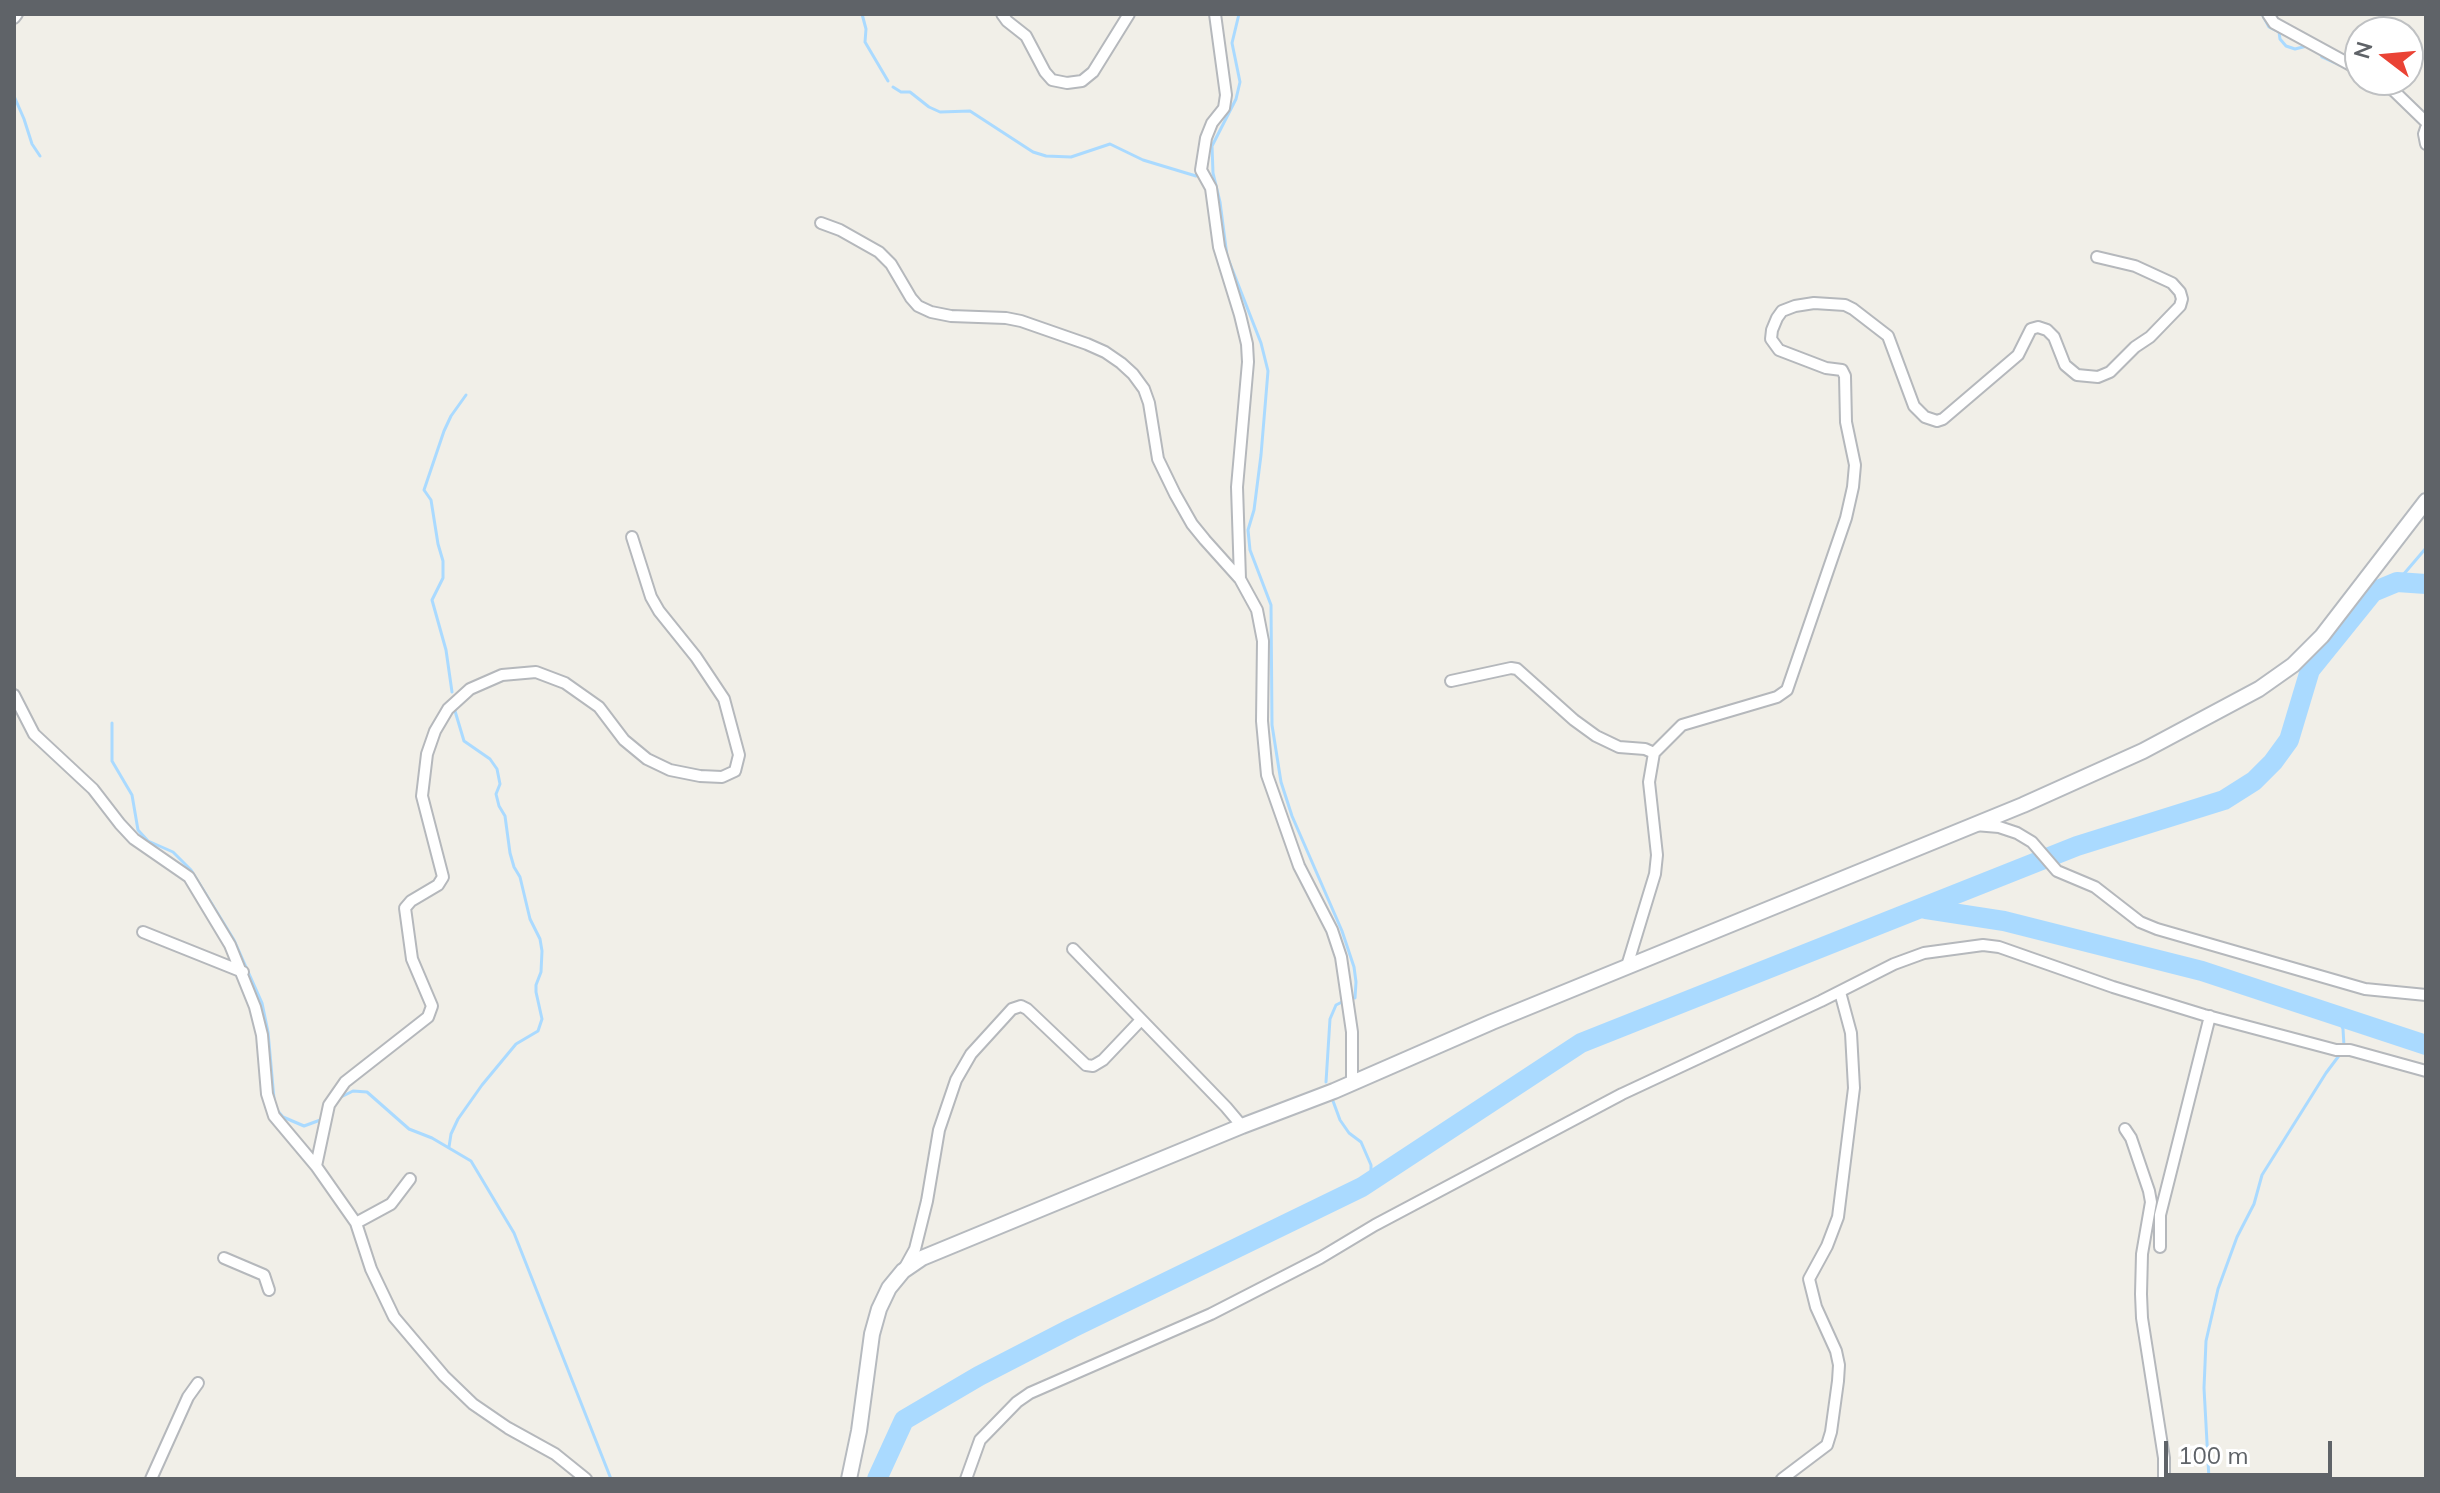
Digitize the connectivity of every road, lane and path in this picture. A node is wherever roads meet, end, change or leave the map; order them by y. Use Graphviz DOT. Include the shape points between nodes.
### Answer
graph roads {
  1 [pos="1002,14"];
  2 [pos="1129,14"];
  3 [pos="1215,14"];
  4 [pos="2268,14"];
  5 [pos="2344,61"];
  6 [pos="2399,96"];
  7 [pos="2426,122"];
  8 [pos="2426,128"];
  9 [pos="2426,144"];
  10 [pos="821,223"];
  11 [pos="2097,257"];
  12 [pos="2426,501"];
  13 [pos="632,537"];
  14 [pos="1240,579"];
  15 [pos="1451,681"];
  16 [pos="14,695"];
  17 [pos="1654,753"];
  18 [pos="1973,825"];
  19 [pos="143,932"];
  20 [pos="1073,949"];
  21 [pos="1627,966"];
  22 [pos="243,972"];
  23 [pos="1840,992"];
  24 [pos="2426,995"];
  25 [pos="2210,1016"];
  26 [pos="1141,1020"];
  27 [pos="2426,1071"];
  28 [pos="1352,1083"];
  29 [pos="1242,1126"];
  30 [pos="2125,1129"];
  31 [pos="316,1166"];
  32 [pos="410,1179"];
  33 [pos="356,1223"];
  34 [pos="2160,1247"];
  35 [pos="224,1258"];
  36 [pos="903,1271"];
  37 [pos="269,1290"];
  38 [pos="198,1383"];
  39 [pos="151,1479"];
  40 [pos="586,1479"];
  41 [pos="849,1479"];
  42 [pos="966,1479"];
  43 [pos="1782,1479"];
  44 [pos="2164,1479"];
  1 -- 2 [label="street" via="1026,36 1052,80 1067,83 1082,81 1093,72"];
  3 -- 14 [label="street" via="1226,95 1206,138 1201,170 1211,188 1219,247 1247,344 1237,487"];
  4 -- 5 [label="street" via="2274,23"];
  6 -- 7 [label="street"];
  8 -- 9 [label="street"];
  10 -- 14 [label="street" via="879,252 918,306 951,316 1021,321 1121,363 1144,389 1158,459 1183,508"];
  11 -- 17 [label="street" via="2172,283 2180,292 2180,306 2110,372 2098,377 2077,375 2065,365 2047,330 2031,329 2018,355 1937,421 1914,406 1883,330 1845,305 1814,303 1782,311 1772,330 1775,346 1806,362 1842,370 1845,376 1855,475 1846,518 1787,690 1682,725"];
  12 -- 18 [label="main road" via="2322,636 2271,681 2143,751"];
  13 -- 31 [label="street" via="651,597 724,699 739,755 735,771 722,777 700,776 647,759 624,740 599,707 565,683 536,672 502,675 470,689 448,709 427,754 422,796 443,877 405,908 412,959 432,1006 428,1017 345,1082 329,1105"];
  14 -- 28 [label="street" via="1261,623 1267,775 1299,866 1341,957 1352,1032"];
  15 -- 17 [label="street" via="1517,669 1596,736 1619,747"];
  16 -- 22 [label="street" via="34,734 93,789 134,839 189,877"];
  17 -- 21 [label="street" via="1649,782 1655,874"];
  18 -- 21 [label="main road"];
  18 -- 24 [label="street" via="2017,833 2057,871 2095,887 2157,929 2365,989"];
  19 -- 22 [label="street"];
  20 -- 26 [label="street"];
  21 -- 28 [label="main road"];
  22 -- 31 [label="street" via="262,1035 274,1116"];
  23 -- 25 [label="street" via="1924,953 1983,945"];
  23 -- 42 [label="street" via="1622,1094 1211,1314 1030,1393 980,1440"];
  23 -- 43 [label="street" via="1851,1033 1854,1088 1838,1217 1809,1279 1836,1351 1838,1381 1827,1445"];
  25 -- 27 [label="street"];
  25 -- 34 [label="street" via="2160,1215"];
  26 -- 29 [label="street"];
  26 -- 36 [label="street" via="1093,1066 1027,1009 1012,1009 971,1054 956,1080 939,1130 915,1249"];
  28 -- 29 [label="main road"];
  29 -- 36 [label="main road" via="922,1258"];
  30 -- 44 [label="street" via="2151,1202 2141,1263 2142,1318"];
  31 -- 33 [label="street"];
  32 -- 33 [label="street" via="391,1204"];
  33 -- 40 [label="street" via="394,1317 444,1376 473,1404"];
  35 -- 37 [label="street" via="264,1275"];
  36 -- 41 [label="main road" via="889,1288 875,1322"];
  38 -- 39 [label="street"];
}
